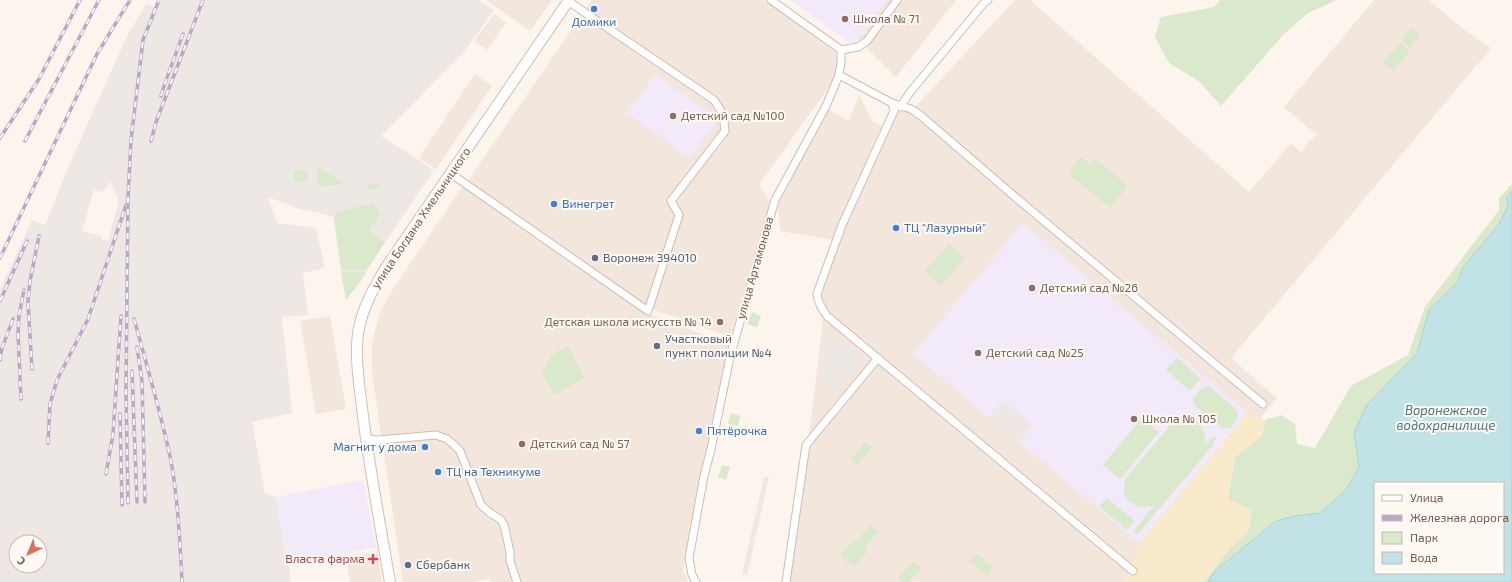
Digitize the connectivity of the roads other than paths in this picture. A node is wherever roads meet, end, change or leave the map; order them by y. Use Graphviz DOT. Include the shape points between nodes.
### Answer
graph roads {
  1 [pos="771,0"];
  2 [pos="897,0"];
  3 [pos="988,0"];
  4 [pos="569,1"];
  5 [pos="841,50"];
  6 [pos="839,76"];
  7 [pos="892,103"];
  8 [pos="900,107"];
  9 [pos="450,173"];
  10 [pos="878,358"];
  11 [pos="1263,404"];
  12 [pos="366,439"];
  13 [pos="1133,571"];
  14 [pos="390,582"];
  15 [pos="517,582"];
  16 [pos="696,582"];
  17 [pos="786,582"];
  1 -- 5 [label="street"];
  2 -- 5 [label="street" via="867,41 858,47"];
  3 -- 8 [label="street"];
  4 -- 9 [label="main road, улица Богдана Хмельницкого"];
  4 -- 9 [label="street" via="714,100 723,114 725,131 671,201 679,215 648,311"];
  5 -- 6 [label="street, улица Артамонова"];
  6 -- 7 [label="street"];
  6 -- 16 [label="street, улица Артамонова" via="826,106 774,200 730,357 704,476 689,558"];
  7 -- 8 [label="street"];
  7 -- 10 [label="street" via="894,110 842,225 817,294 818,302 827,316"];
  8 -- 11 [label="street" via="911,109 920,115"];
  9 -- 12 [label="main road, улица Богдана Хмельницкого" via="385,269 362,313 357,358"];
  10 -- 13 [label="street"];
  10 -- 17 [label="street" via="806,445"];
  12 -- 14 [label="main road, улица Богдана Хмельницкого"];
  12 -- 15 [label="street" via="436,435 453,444 460,451 481,505 504,525 510,561"];
}
